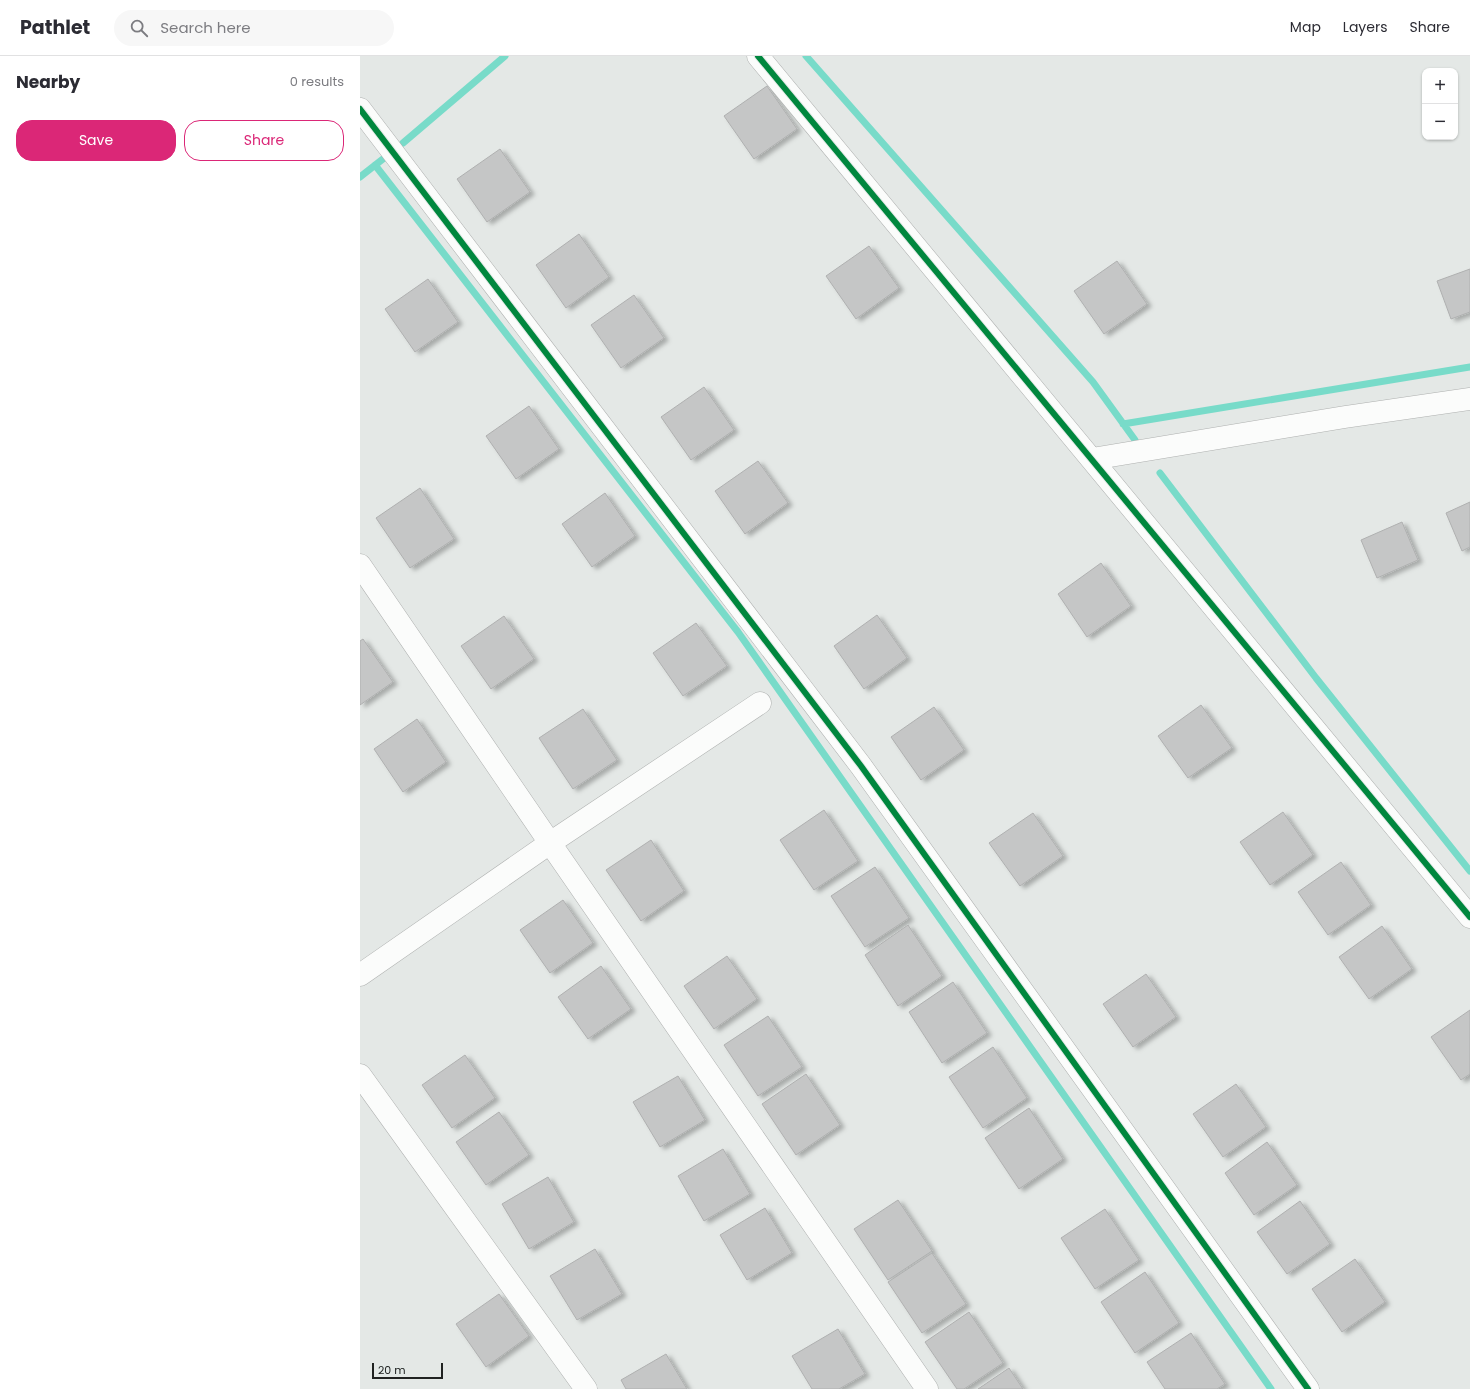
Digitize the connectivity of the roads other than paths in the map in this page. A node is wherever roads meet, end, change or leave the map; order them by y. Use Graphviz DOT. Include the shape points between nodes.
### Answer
graph roads {
  1 [pos="758,56"];
  2 [pos="360,109"];
  3 [pos="1470,399"];
  4 [pos="1092,459"];
  5 [pos="360,565"];
  6 [pos="760,703"];
  7 [pos="550,843"];
  8 [pos="1470,917"];
  9 [pos="360,975"];
  10 [pos="360,1075"];
  11 [pos="586,1389"];
  12 [pos="927,1389"];
  13 [pos="1308,1389"];
  1 -- 4 [label="street"];
  2 -- 13 [label="street" via="861,766"];
  3 -- 4 [label="street"];
  4 -- 8 [label="street"];
  5 -- 7 [label="street"];
  6 -- 7 [label="street"];
  7 -- 9 [label="street"];
  7 -- 12 [label="street"];
  10 -- 11 [label="street"];
}
